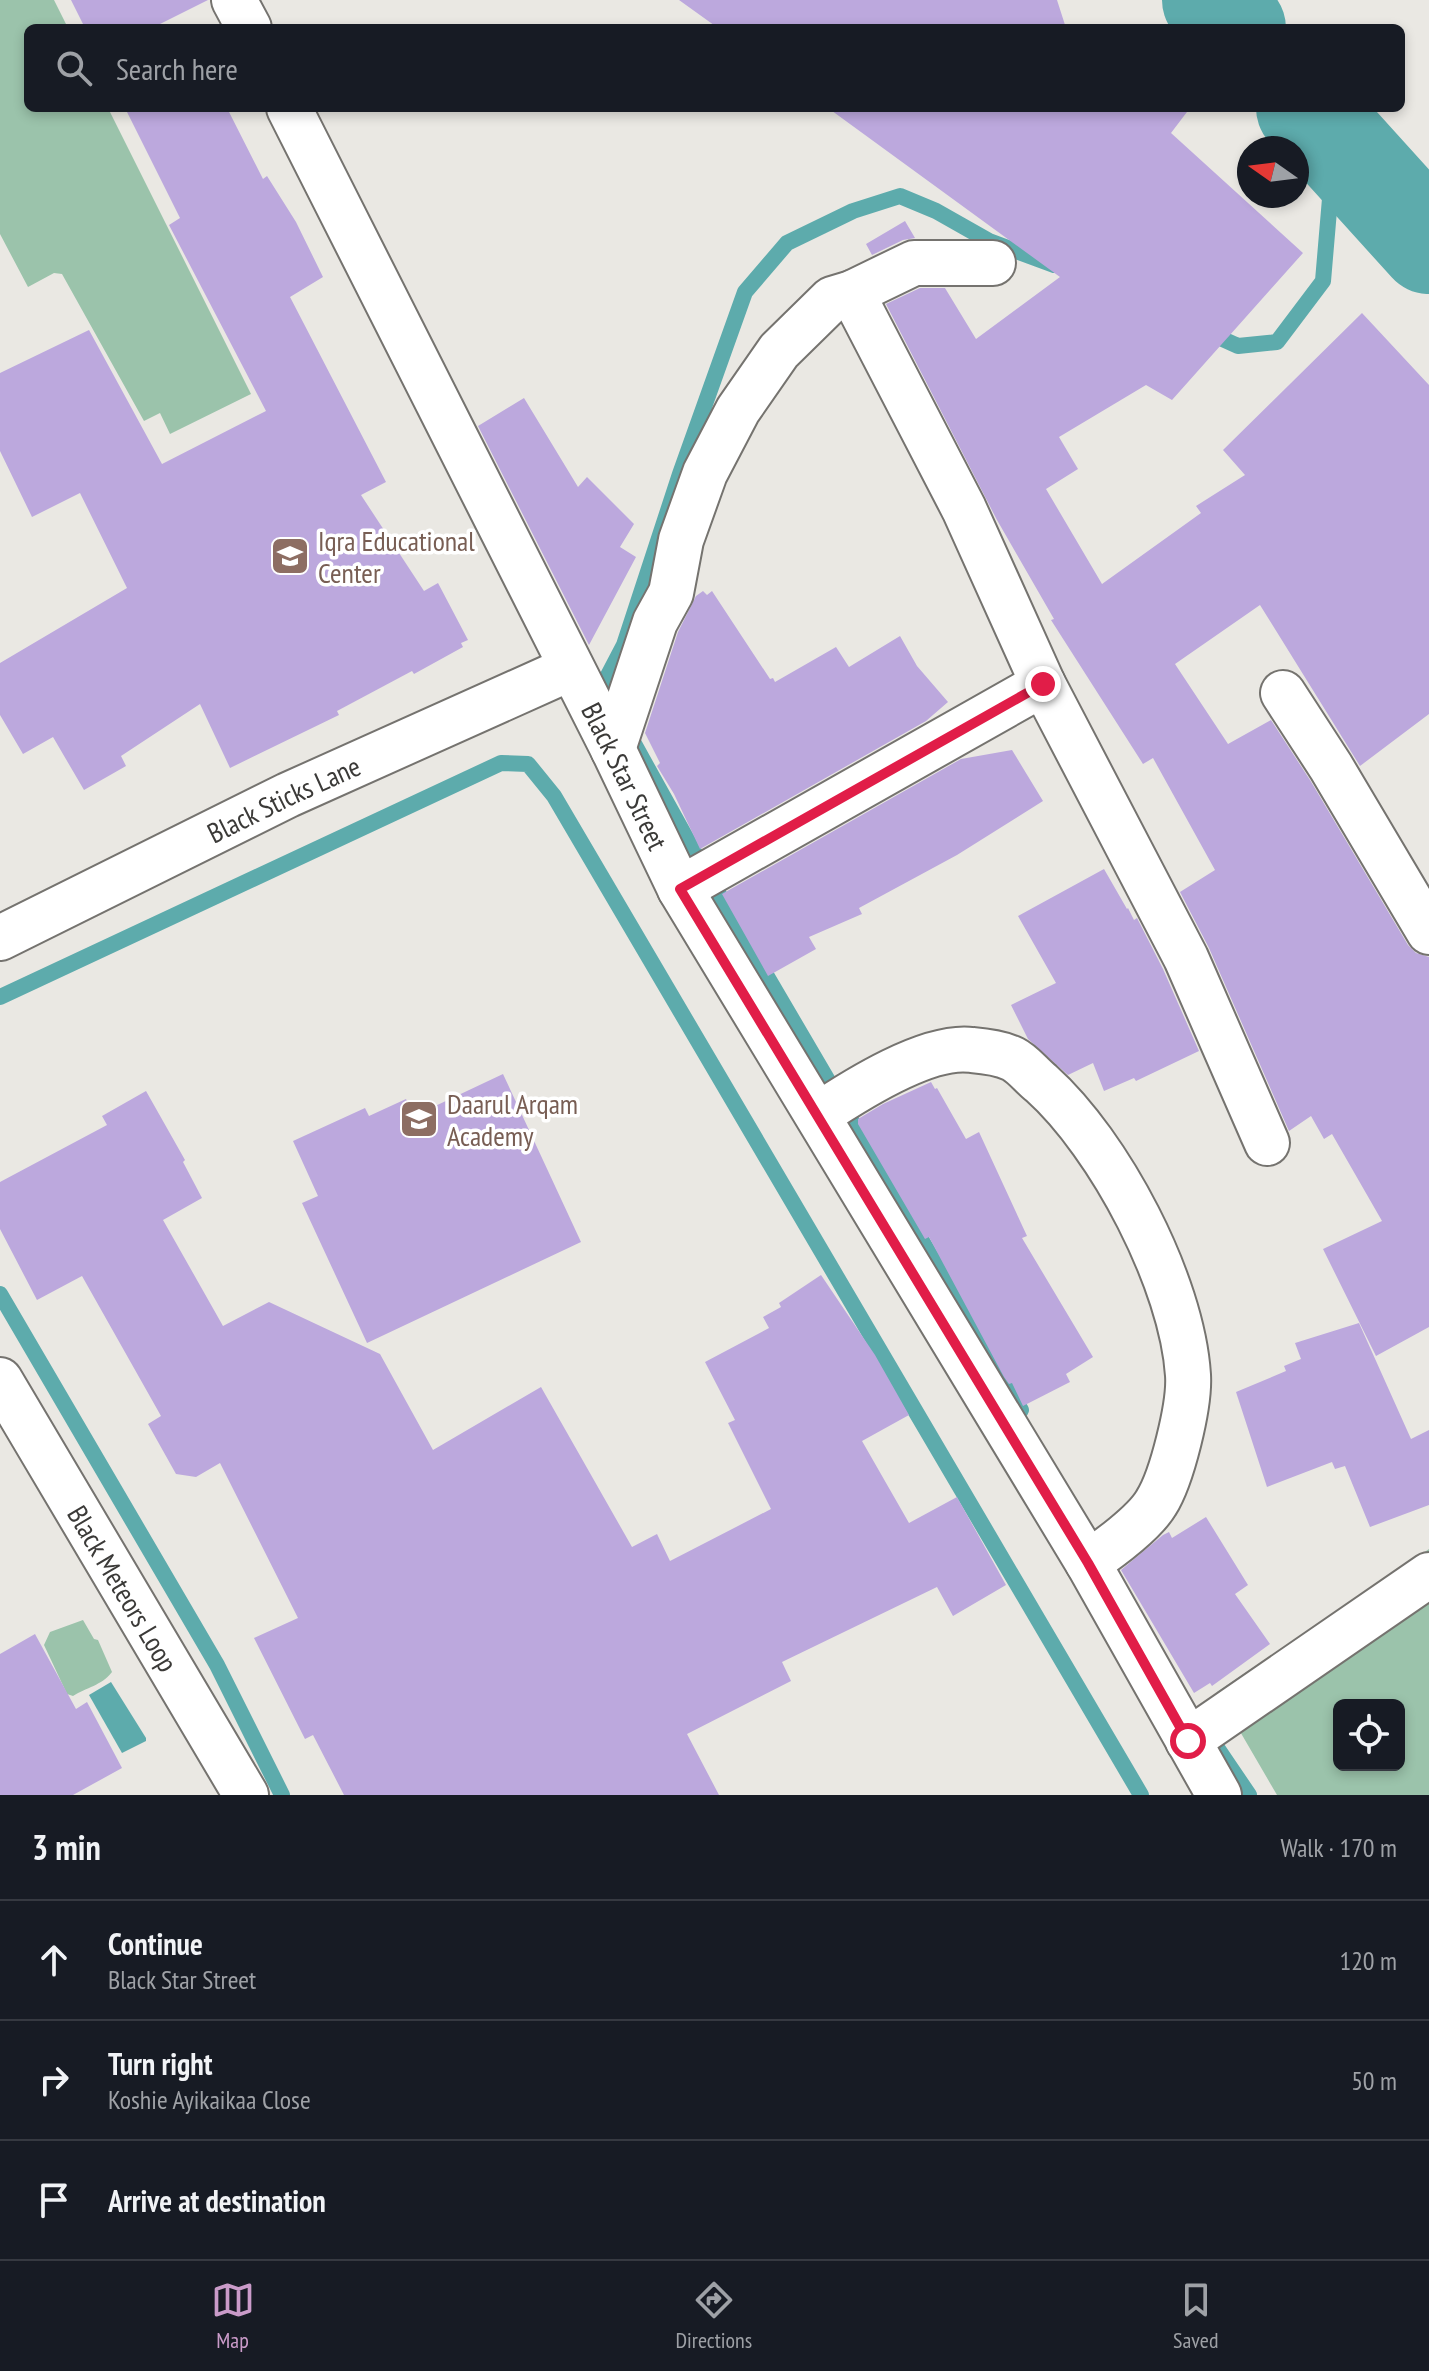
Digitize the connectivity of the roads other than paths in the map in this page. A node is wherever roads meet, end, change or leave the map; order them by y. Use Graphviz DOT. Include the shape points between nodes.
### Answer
graph roads {
  1 [pos="234,0"];
  2 [pos="247,24"];
  3 [pos="291,112"];
  4 [pos="993,263"];
  5 [pos="852,293"];
  6 [pos="571,668"];
  7 [pos="1043,684"];
  8 [pos="1283,693"];
  9 [pos="613,749"];
  10 [pos="680,889"];
  11 [pos="1429,932"];
  12 [pos="0,938"];
  13 [pos="818,1115"];
  14 [pos="1267,1143"];
  15 [pos="0,1380"];
  16 [pos="1088,1563"];
  17 [pos="1429,1575"];
  18 [pos="1188,1741"];
  19 [pos="246,1795"];
  20 [pos="1219,1795"];
  1 -- 2 [label="street"];
  3 -- 6 [label="street, Black Star Street"];
  4 -- 5 [label="street" via="914,263"];
  5 -- 7 [label="street" via="964,509"];
  5 -- 9 [label="street" via="832,299 779,351 738,410 705,473 681,540 671,593 655,622"];
  6 -- 9 [label="street, Black Star Street"];
  6 -- 12 [label="street, Black Sticks Lane" via="288,795"];
  7 -- 10 [label="street"];
  7 -- 14 [label="street" via="1186,958"];
  8 -- 11 [label="street"];
  9 -- 10 [label="street, Black Star Street"];
  10 -- 13 [label="street, Black Star Street"];
  13 -- 16 [label="street, Black Star Street"];
  13 -- 16 [label="street" via="922,1056 969,1049 1014,1059 1056,1097 1122,1184 1173,1299 1188,1377 1178,1449 1155,1505"];
  15 -- 19 [label="street, Black Meteors Loop"];
  16 -- 18 [label="street, Black Star Street"];
  17 -- 18 [label="street"];
  18 -- 20 [label="street, Black Star Street"];
}
